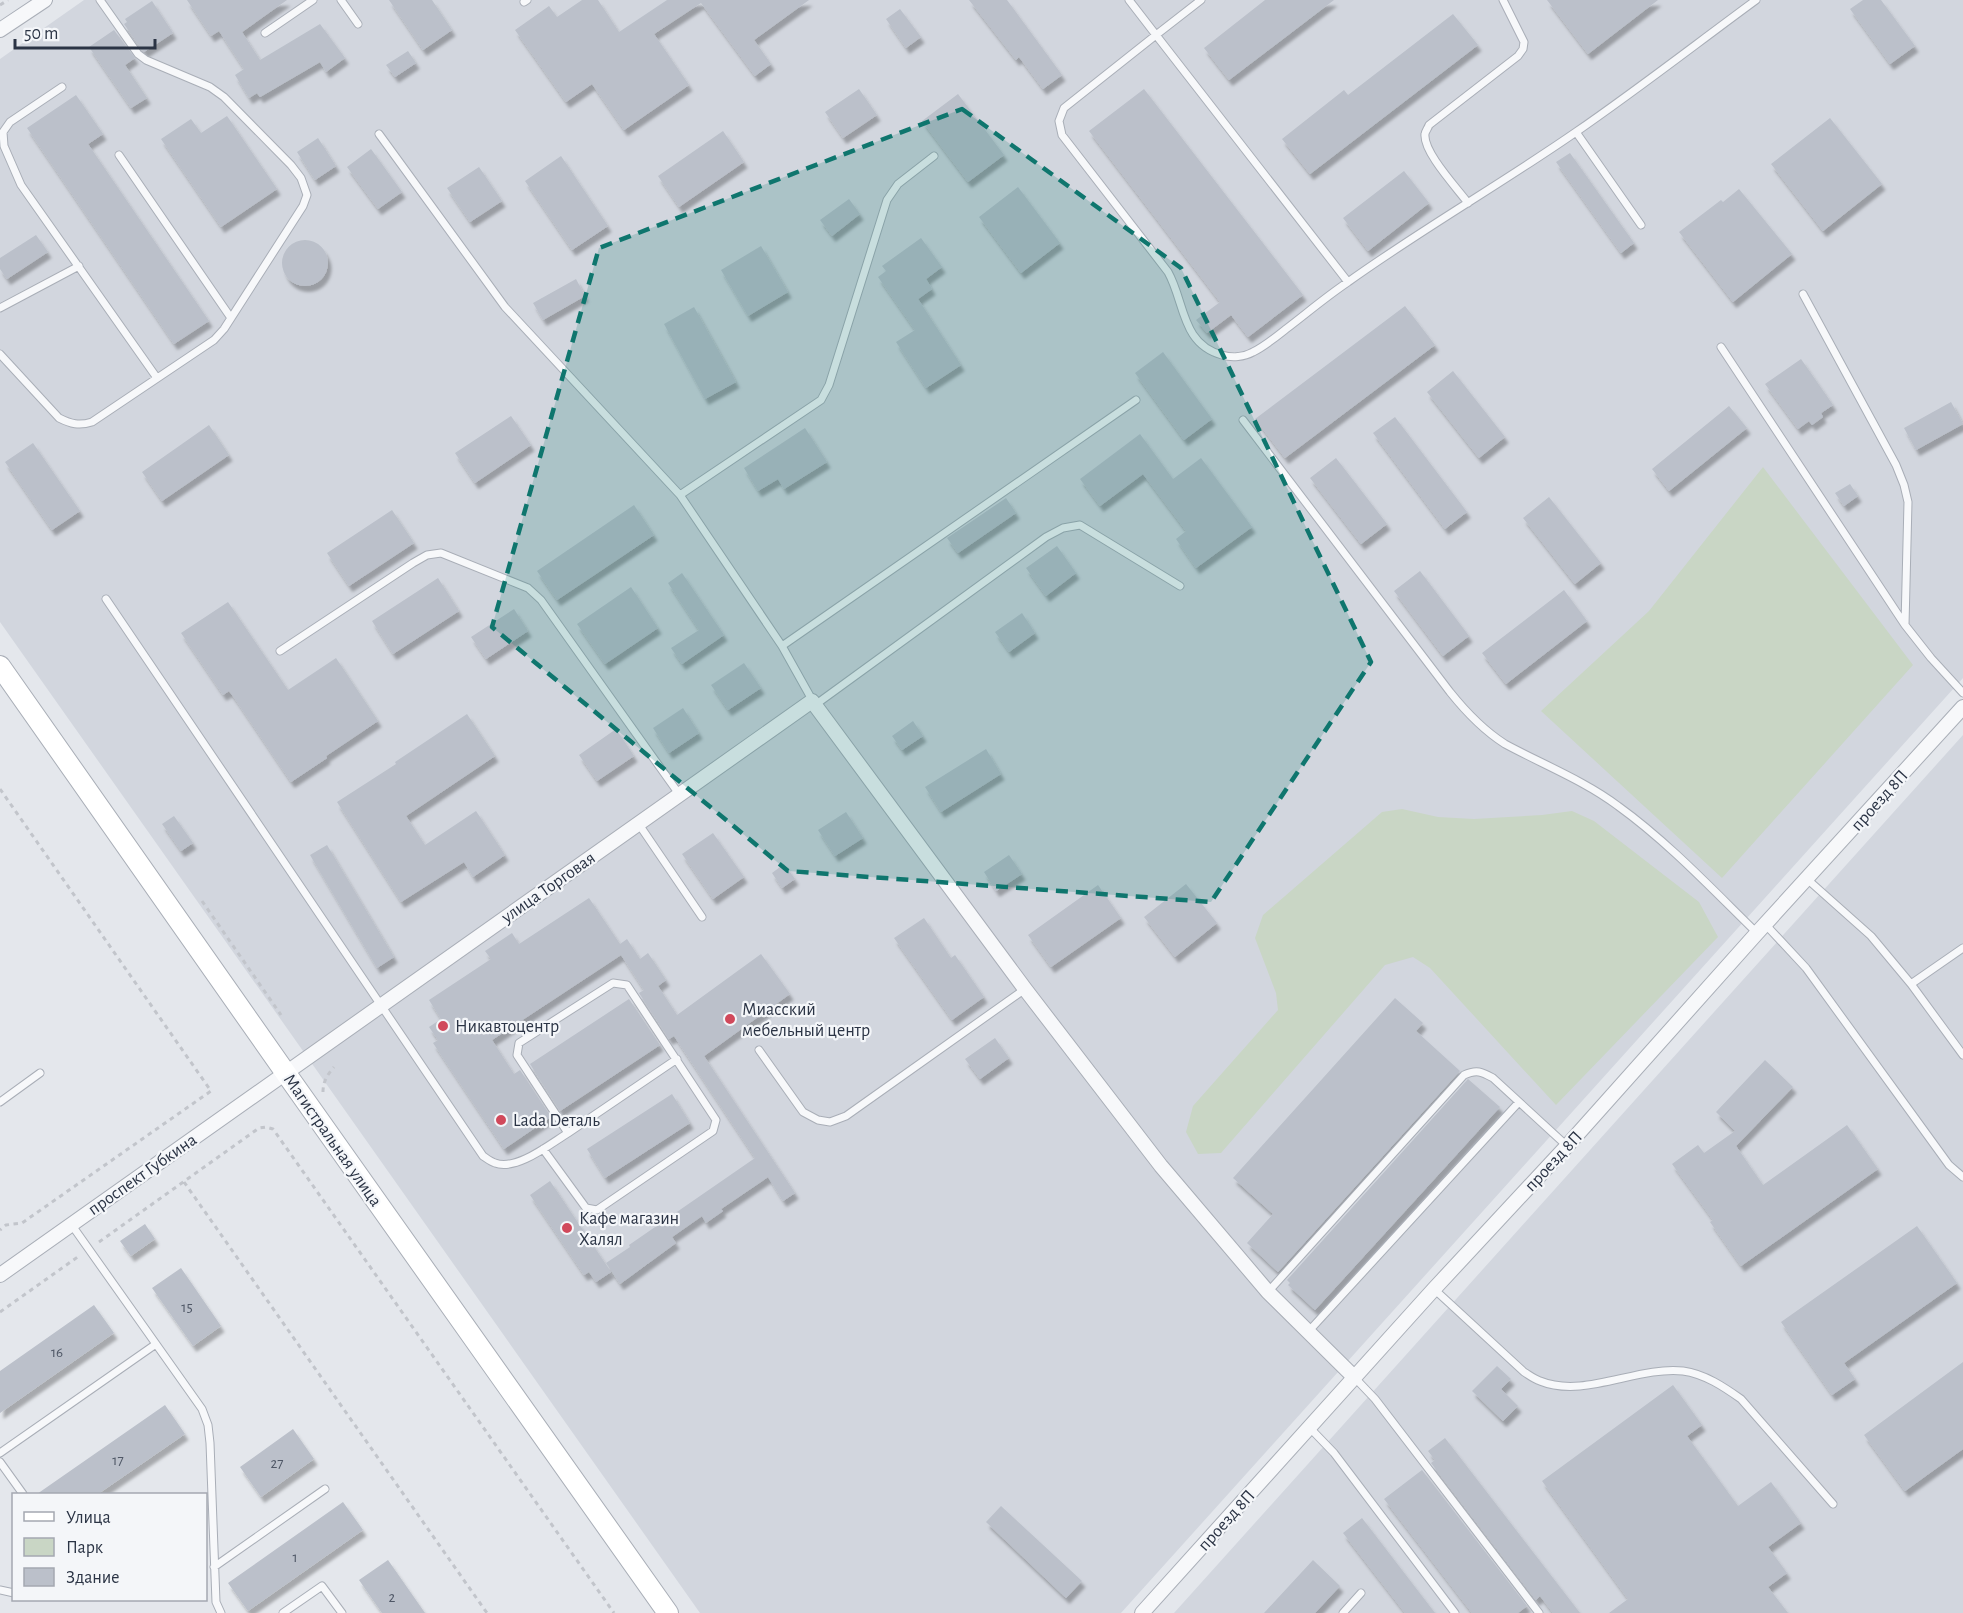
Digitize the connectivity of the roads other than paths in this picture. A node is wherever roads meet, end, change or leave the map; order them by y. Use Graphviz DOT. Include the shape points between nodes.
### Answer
graph roads {
  1 [pos="45,0"];
  2 [pos="100,0"];
  3 [pos="313,0"];
  4 [pos="341,0"];
  5 [pos="1129,0"];
  6 [pos="1201,0"];
  7 [pos="1503,0"];
  8 [pos="1756,0"];
  9 [pos="358,24"];
  10 [pos="0,30"];
  11 [pos="265,33"];
  12 [pos="1156,35"];
  13 [pos="62,87"];
  14 [pos="1576,132"];
  15 [pos="379,134"];
  16 [pos="119,155"];
  17 [pos="934,156"];
  18 [pos="1468,203"];
  19 [pos="1641,225"];
  20 [pos="79,266"];
  21 [pos="1348,282"];
  22 [pos="1803,294"];
  23 [pos="0,308"];
  24 [pos="231,318"];
  25 [pos="1721,347"];
  26 [pos="0,354"];
  27 [pos="157,378"];
  28 [pos="1136,400"];
  29 [pos="1243,420"];
  30 [pos="680,495"];
  31 [pos="1180,586"];
  32 [pos="106,599"];
  33 [pos="1905,625"];
  34 [pos="782,646"];
  35 [pos="280,651"];
  36 [pos="0,666"];
  37 [pos="1963,693"];
  38 [pos="813,703"];
  39 [pos="1963,708"];
  40 [pos="679,795"];
  41 [pos="638,823"];
  42 [pos="1807,879"];
  43 [pos="702,917"];
  44 [pos="1761,929"];
  45 [pos="1963,948"];
  46 [pos="1911,984"];
  47 [pos="1025,988"];
  48 [pos="380,1005"];
  49 [pos="759,1050"];
  50 [pos="1963,1055"];
  51 [pos="677,1059"];
  52 [pos="285,1072"];
  53 [pos="40,1073"];
  54 [pos="0,1102"];
  55 [pos="1519,1102"];
  56 [pos="568,1132"];
  57 [pos="1568,1146"];
  58 [pos="543,1149"];
  59 [pos="1963,1177"];
  60 [pos="71,1224"];
  61 [pos="0,1275"];
  62 [pos="1434,1289"];
  63 [pos="1268,1292"];
  64 [pos="1307,1332"];
  65 [pos="156,1344"];
  66 [pos="1354,1378"];
  67 [pos="1309,1427"];
  68 [pos="0,1453"];
  69 [pos="0,1462"];
  70 [pos="325,1489"];
  71 [pos="22,1493"];
  72 [pos="209,1496"];
  73 [pos="1833,1504"];
  74 [pos="214,1567"];
  75 [pos="1361,1593"];
  76 [pos="220,1613"];
  77 [pos="283,1613"];
  78 [pos="342,1613"];
  79 [pos="668,1613"];
  80 [pos="1142,1613"];
  81 [pos="1342,1613"];
  82 [pos="1455,1613"];
  83 [pos="1539,1613"];
  1 -- 10 [label="street"];
  2 -- 24 [label="lane" via="138,54 224,96 291,165 305,187 303,206"];
  3 -- 11 [label="lane"];
  4 -- 9 [label="lane"];
  5 -- 12 [label="lane"];
  6 -- 12 [label="lane"];
  7 -- 18 [label="lane" via="1524,42 1518,56 1429,125 1425,133 1431,153"];
  8 -- 14 [label="lane"];
  12 -- 21 [label="lane"];
  12 -- 21 [label="lane" via="1064,108 1059,121 1062,135 1168,272 1185,321 1200,343 1222,355 1238,357 1251,353"];
  13 -- 20 [label="lane" via="10,122 3,132 4,146 21,184"];
  14 -- 18 [label="lane"];
  14 -- 19 [label="lane"];
  15 -- 30 [label="lane" via="505,307"];
  16 -- 24 [label="lane"];
  17 -- 30 [label="lane" via="898,184 888,200 829,385 820,400"];
  18 -- 21 [label="lane"];
  20 -- 23 [label="lane"];
  20 -- 27 [label="lane"];
  22 -- 33 [label="lane" via="1904,485 1908,502"];
  24 -- 27 [label="lane" via="214,340"];
  25 -- 33 [label="lane"];
  26 -- 27 [label="lane" via="59,418 70,424 92,422"];
  28 -- 34 [label="lane"];
  29 -- 44 [label="lane" via="1473,718 1493,737 1619,806"];
  30 -- 34 [label="lane"];
  31 -- 38 [label="lane" via="1080,525 1063,528"];
  32 -- 48 [label="lane"];
  33 -- 37 [label="lane"];
  34 -- 38 [label="lane"];
  35 -- 40 [label="lane" via="412,563 441,553 528,588 541,600"];
  36 -- 52 [label="main road, Магистральная улица"];
  38 -- 40 [label="street, улица Торговая"];
  38 -- 47 [label="street"];
  39 -- 42 [label="street, проезд 8П"];
  40 -- 41 [label="street, улица Торговая"];
  41 -- 43 [label="lane"];
  41 -- 48 [label="street, улица Торговая"];
  42 -- 44 [label="street, проезд 8П"];
  42 -- 46 [label="lane" via="1870,936"];
  44 -- 57 [label="street, проезд 8П"];
  44 -- 59 [label="lane" via="1806,968 1942,1156"];
  45 -- 46 [label="lane"];
  46 -- 50 [label="lane"];
  47 -- 49 [label="lane" via="846,1116 830,1122 803,1112"];
  47 -- 63 [label="street" via="1161,1166"];
  48 -- 52 [label="street, улица Торговая"];
  48 -- 58 [label="lane" via="483,1156 508,1165"];
  51 -- 56 [label="lane"];
  51 -- 56 [label="lane" via="627,985 613,982 519,1043 517,1054"];
  51 -- 58 [label="lane" via="716,1120 714,1131 597,1210 586,1208"];
  52 -- 60 [label="street, проспект Губкина"];
  52 -- 79 [label="main road, Магистральная улица"];
  53 -- 54 [label="lane"];
  55 -- 57 [label="lane"];
  55 -- 63 [label="lane" via="1482,1071 1464,1075"];
  55 -- 64 [label="lane"];
  56 -- 58 [label="lane"];
  57 -- 62 [label="street, проезд 8П"];
  60 -- 61 [label="street, проспект Губкина"];
  60 -- 65 [label="lane"];
  62 -- 66 [label="street, проезд 8П"];
  62 -- 73 [label="lane" via="1517,1366 1539,1381 1578,1386 1683,1371 1726,1389 1741,1400"];
  63 -- 64 [label="street"];
  64 -- 66 [label="street"];
  65 -- 68 [label="lane"];
  65 -- 72 [label="lane" via="202,1409 208,1425"];
  66 -- 67 [label="street, проезд 8П"];
  66 -- 83 [label="lane" via="1375,1399"];
  67 -- 80 [label="street, проезд 8П"];
  67 -- 82 [label="lane" via="1334,1453"];
  69 -- 71 [label="lane"];
  70 -- 74 [label="lane"];
  72 -- 74 [label="lane"];
  74 -- 76 [label="lane"];
  75 -- 81 [label="lane"];
  77 -- 78 [label="lane" via="322,1586"];
}
